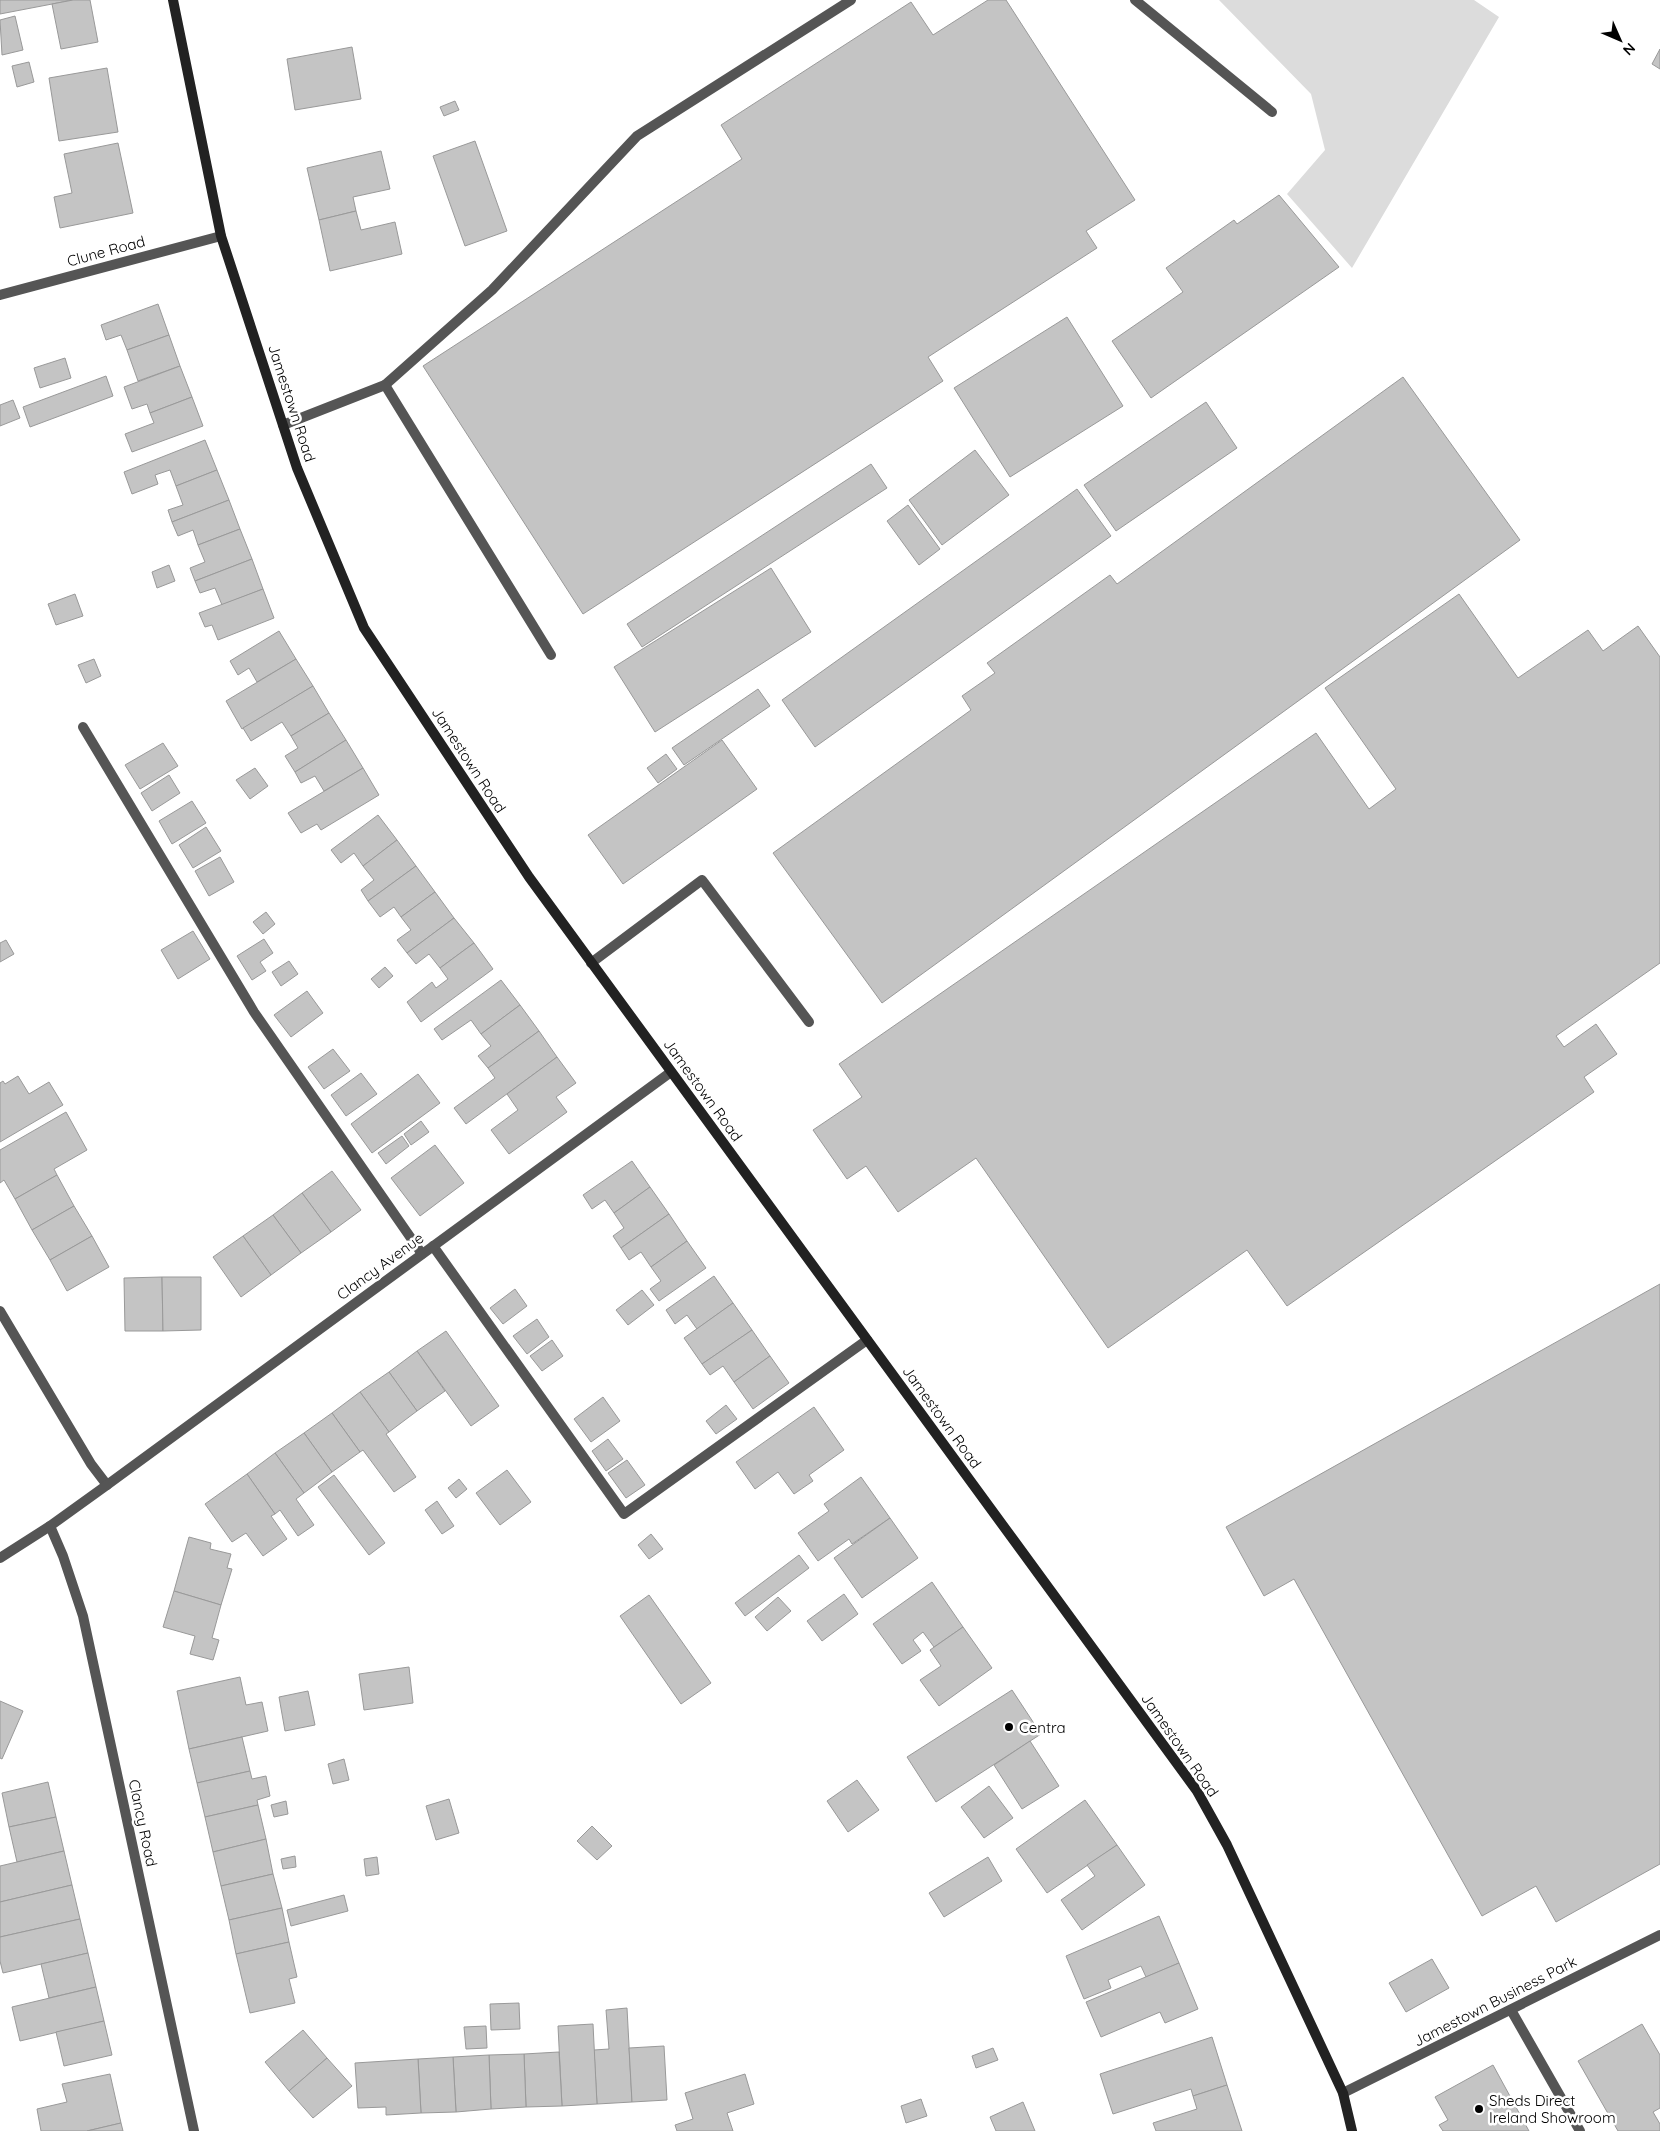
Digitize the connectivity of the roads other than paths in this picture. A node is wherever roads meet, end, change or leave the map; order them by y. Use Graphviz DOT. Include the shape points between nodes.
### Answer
graph roads {
  1 [pos="172,0"];
  2 [pos="852,0"];
  3 [pos="1135,0"];
  4 [pos="1272,112"];
  5 [pos="220,236"];
  6 [pos="0,295"];
  7 [pos="385,386"];
  8 [pos="283,426"];
  9 [pos="551,655"];
  10 [pos="84,727"];
  11 [pos="591,963"];
  12 [pos="808,1022"];
  13 [pos="671,1072"];
  14 [pos="433,1246"];
  15 [pos="422,1254"];
  16 [pos="0,1311"];
  17 [pos="866,1340"];
  18 [pos="108,1485"];
  19 [pos="50,1526"];
  20 [pos="0,1558"];
  21 [pos="1660,1934"];
  22 [pos="1511,2010"];
  23 [pos="1343,2093"];
  24 [pos="194,2131"];
  25 [pos="1352,2131"];
  26 [pos="1580,2131"];
  1 -- 5 [label="street, Jamestown Road"];
  2 -- 7 [label="street" via="638,136 492,290"];
  3 -- 4 [label="street"];
  5 -- 6 [label="street, Clune Road"];
  5 -- 8 [label="street, Jamestown Road"];
  7 -- 8 [label="street"];
  7 -- 9 [label="street"];
  8 -- 11 [label="street, Jamestown Road" via="297,468 364,628 529,877"];
  10 -- 15 [label="street" via="254,1012"];
  11 -- 12 [label="street" via="702,880"];
  11 -- 13 [label="street, Jamestown Road"];
  13 -- 14 [label="street, Clancy Avenue"];
  13 -- 17 [label="street, Jamestown Road"];
  14 -- 15 [label="street, Clancy Avenue"];
  14 -- 17 [label="street" via="624,1514"];
  15 -- 18 [label="street, Clancy Avenue"];
  16 -- 18 [label="street" via="91,1464"];
  17 -- 23 [label="street, Jamestown Road" via="1197,1791 1227,1845"];
  18 -- 19 [label="street, Clancy Avenue"];
  19 -- 20 [label="street, Clancy Avenue"];
  19 -- 24 [label="street, Clancy Road" via="83,1616"];
  21 -- 22 [label="street, Jamestown Business Park"];
  22 -- 23 [label="street, Jamestown Business Park"];
  22 -- 26 [label="street"];
  23 -- 25 [label="street, Jamestown Road"];
}
